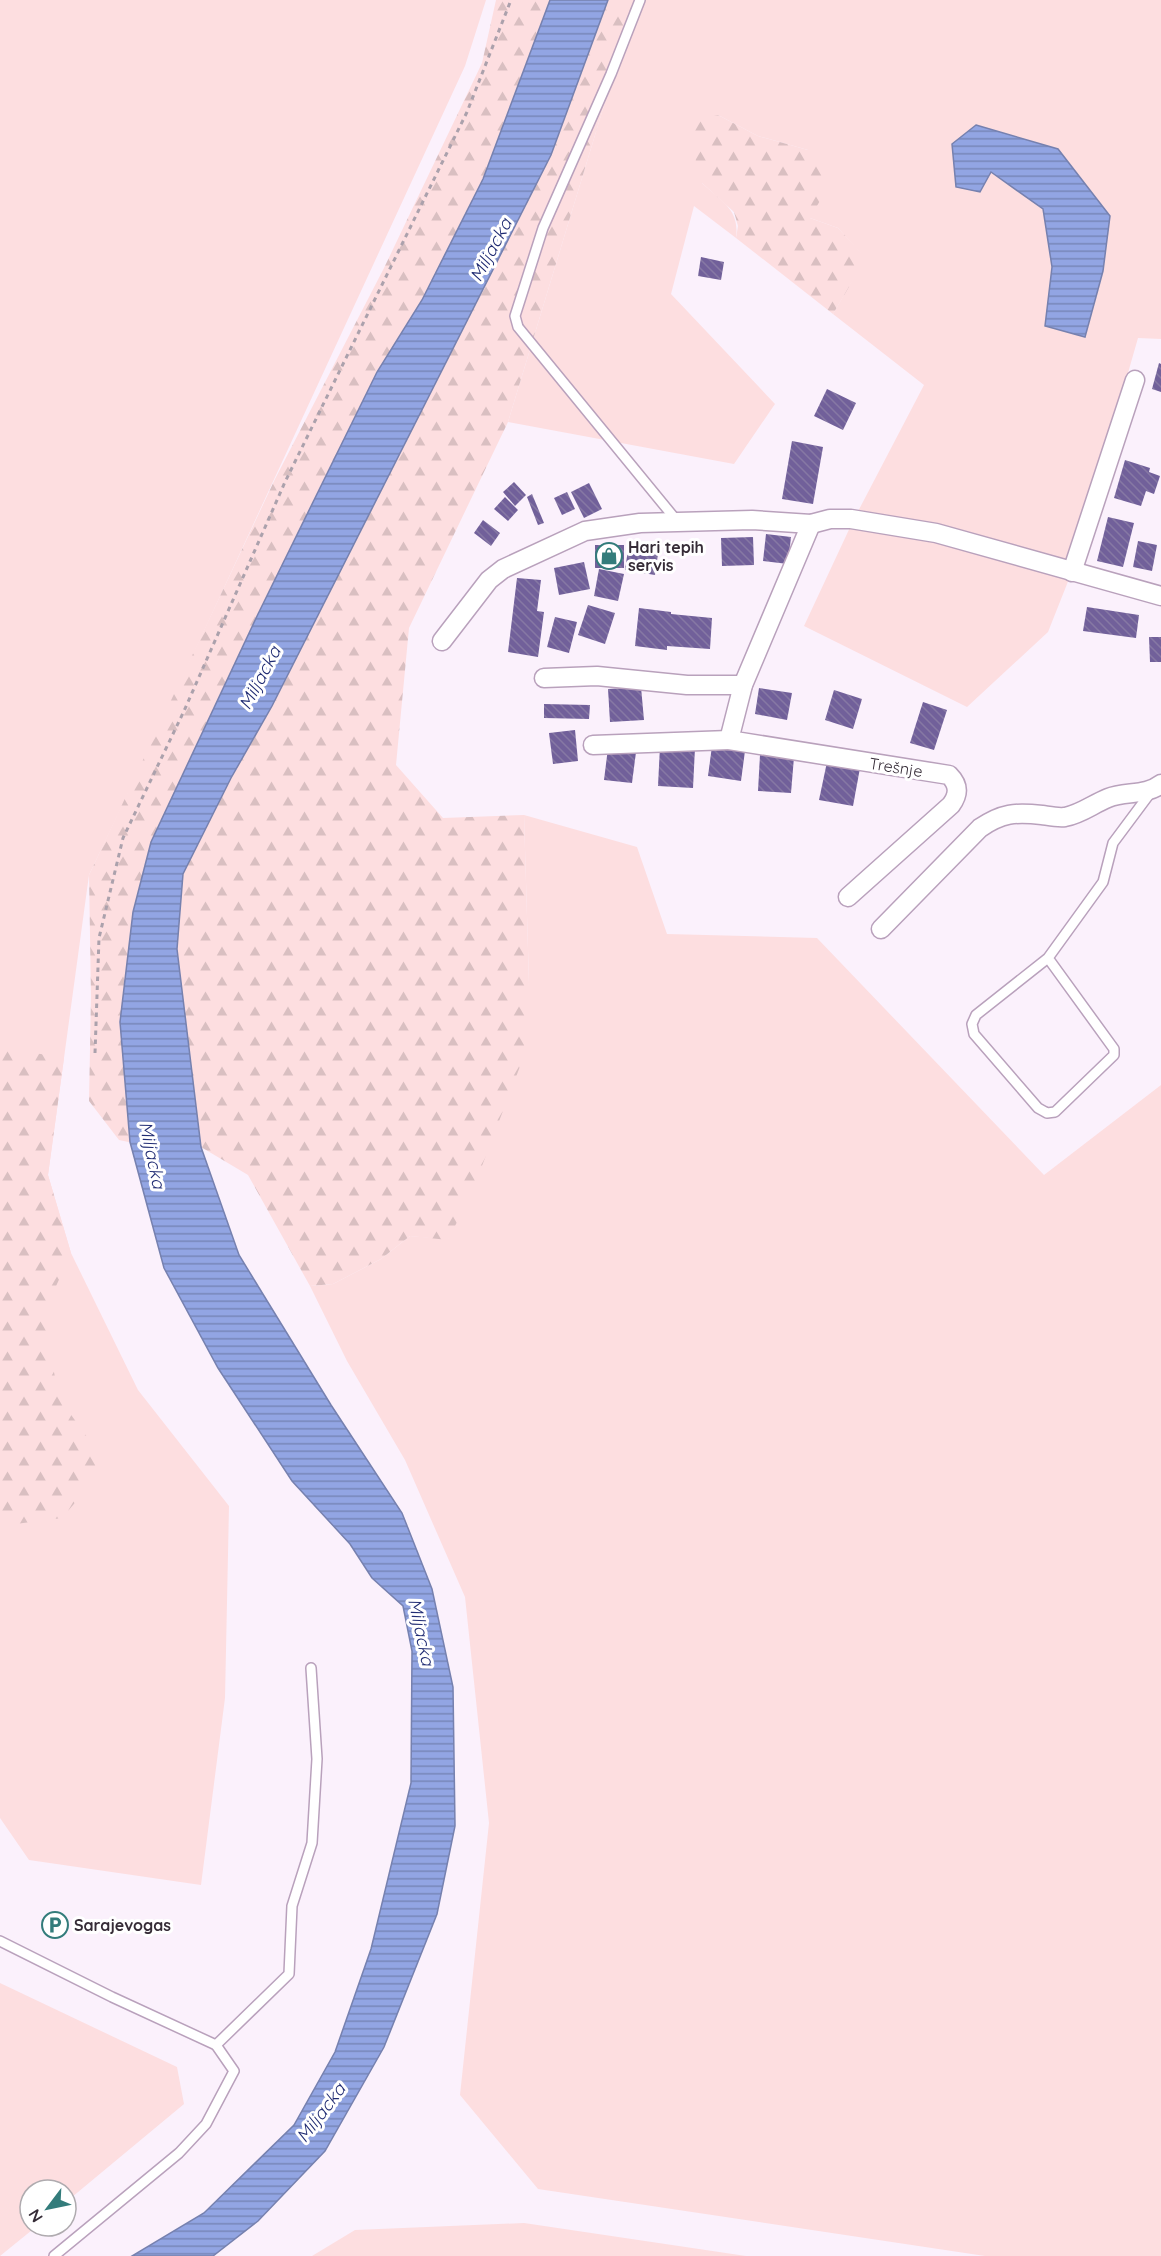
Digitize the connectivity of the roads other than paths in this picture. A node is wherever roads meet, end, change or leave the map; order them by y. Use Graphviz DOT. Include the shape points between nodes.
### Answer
graph roads {
  1 [pos="640,0"];
  2 [pos="1135,380"];
  3 [pos="678,523"];
  4 [pos="812,524"];
  5 [pos="1072,572"];
  6 [pos="1161,596"];
  7 [pos="442,641"];
  8 [pos="544,678"];
  9 [pos="743,685"];
  10 [pos="729,740"];
  11 [pos="593,745"];
  12 [pos="1157,787"];
  13 [pos="848,897"];
  14 [pos="881,929"];
  15 [pos="1048,958"];
  16 [pos="311,1668"];
  17 [pos="0,1941"];
  18 [pos="216,2045"];
  19 [pos="54,2256"];
  1 -- 3 [label="lane" via="543,228 515,316 518,327"];
  2 -- 5 [label="street"];
  3 -- 4 [label="street" via="752,520"];
  3 -- 7 [label="street" via="640,523 585,531 521,559 489,580"];
  4 -- 5 [label="street" via="850,519 936,533"];
  4 -- 9 [label="street"];
  5 -- 6 [label="street"];
  8 -- 9 [label="street" via="597,676 687,685"];
  9 -- 10 [label="street"];
  10 -- 11 [label="street, Trešnje"];
  10 -- 13 [label="street, Trešnje" via="949,775 955,781 957,797 951,804"];
  12 -- 14 [label="street" via="1108,798 1062,817 1024,813 994,818"];
  12 -- 15 [label="lane" via="1113,843 1103,882"];
  15 -- 15 [label="lane" via="976,1015 972,1024 974,1034 1038,1108 1047,1113 1055,1112 1114,1055 1114,1049"];
  16 -- 18 [label="lane" via="316,1759 312,1843 292,1906 289,1974"];
  17 -- 18 [label="lane"];
  18 -- 19 [label="lane" via="234,2071 206,2124 179,2153"];
}
